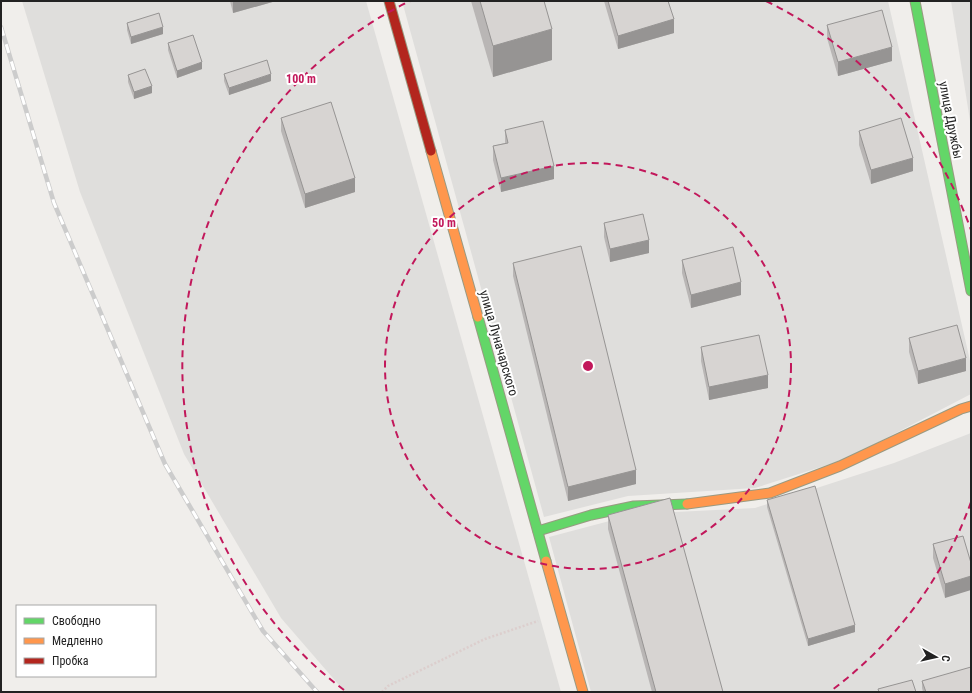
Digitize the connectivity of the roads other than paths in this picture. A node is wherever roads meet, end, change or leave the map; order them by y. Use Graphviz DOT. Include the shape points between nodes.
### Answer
graph roads {
  1 [pos="389,1"];
  2 [pos="915,1"];
  3 [pos="971,291"];
  4 [pos="971,406"];
  5 [pos="538,531"];
  6 [pos="583,692"];
  1 -- 5 [label="street, улица Луначарского"];
  2 -- 3 [label="street, улица Дружбы"];
  4 -- 5 [label="street" via="840,466 770,493 689,504 634,506 591,515"];
  5 -- 6 [label="street, улица Луначарского"];
}
